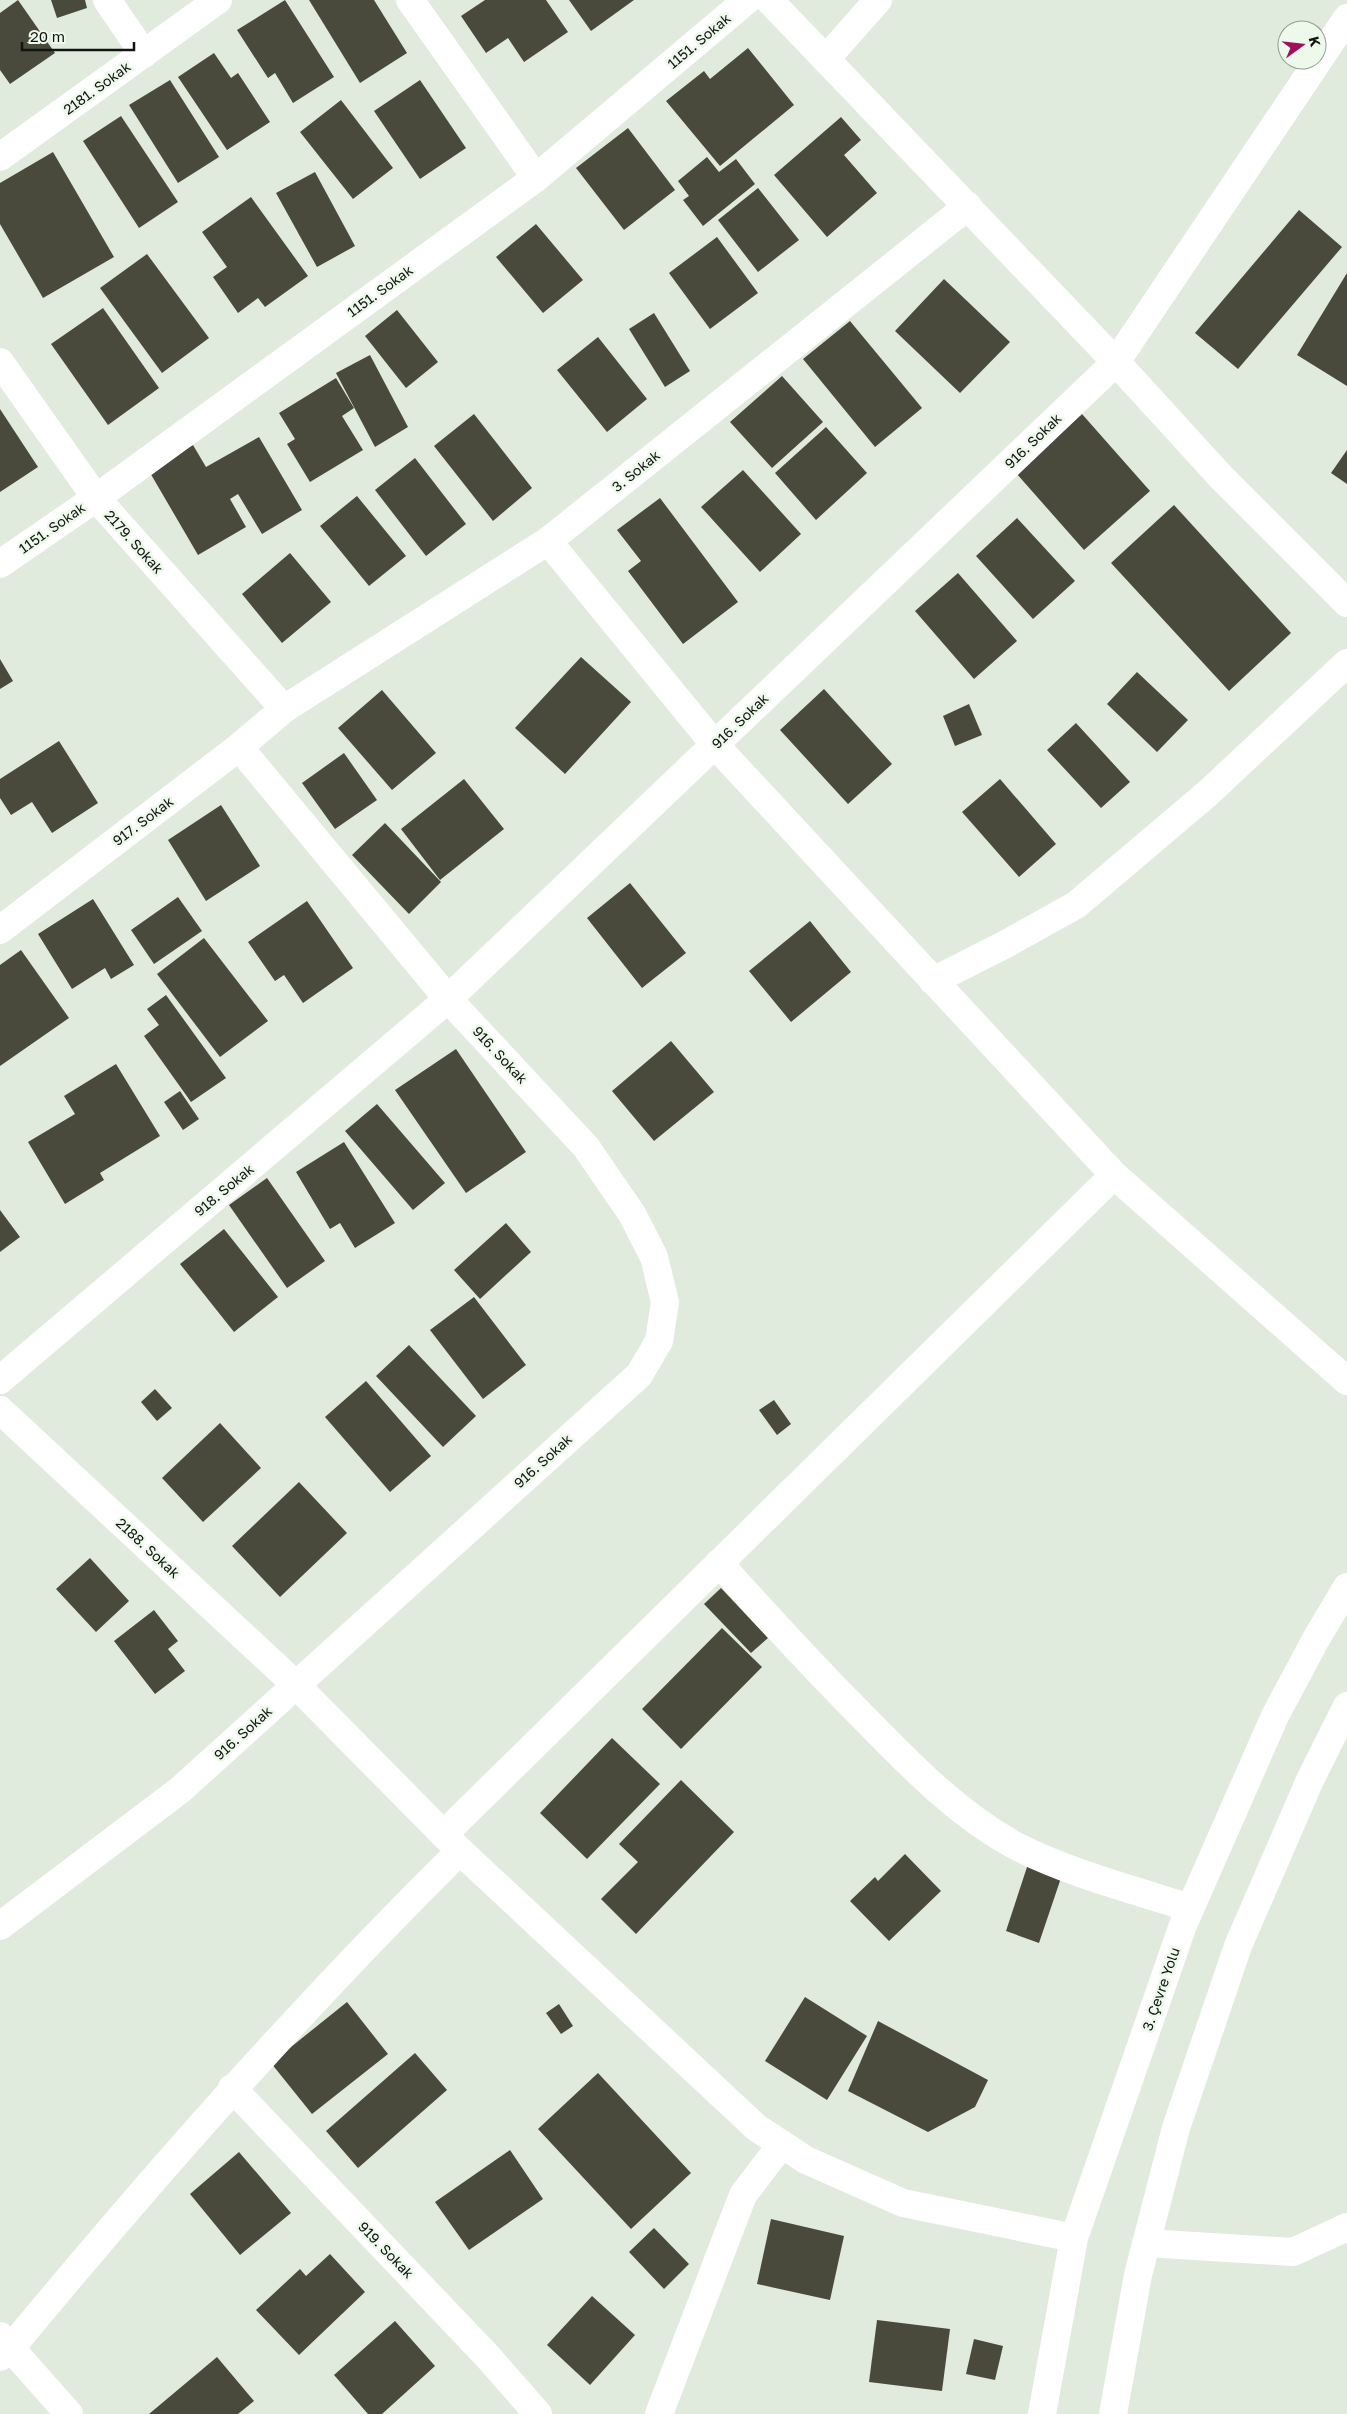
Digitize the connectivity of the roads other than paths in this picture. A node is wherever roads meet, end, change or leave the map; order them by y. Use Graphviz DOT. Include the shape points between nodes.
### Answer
graph roads {
  1 [pos="107,0"];
  2 [pos="218,0"];
  3 [pos="410,0"];
  4 [pos="747,0"];
  5 [pos="769,0"];
  6 [pos="878,0"];
  7 [pos="1347,18"];
  8 [pos="144,54"];
  9 [pos="826,59"];
  10 [pos="0,158"];
  11 [pos="536,178"];
  12 [pos="968,206"];
  13 [pos="0,362"];
  14 [pos="1116,362"];
  15 [pos="96,498"];
  16 [pos="548,541"];
  17 [pos="0,564"];
  18 [pos="1347,603"];
  19 [pos="1347,663"];
  20 [pos="284,709"];
  21 [pos="715,745"];
  22 [pos="239,747"];
  23 [pos="0,930"];
  24 [pos="933,981"];
  25 [pos="448,1000"];
  26 [pos="1114,1175"];
  27 [pos="0,1380"];
  28 [pos="1347,1381"];
  29 [pos="0,1410"];
  30 [pos="719,1563"];
  31 [pos="1347,1588"];
  32 [pos="296,1686"];
  33 [pos="1347,1706"];
  34 [pos="452,1843"];
  35 [pos="1190,1908"];
  36 [pos="0,1926"];
  37 [pos="232,2088"];
  38 [pos="780,2145"];
  39 [pos="1347,2227"];
  40 [pos="1074,2238"];
  41 [pos="1146,2243"];
  42 [pos="3,2347"];
  43 [pos="69,2414"];
  44 [pos="538,2414"];
  45 [pos="659,2414"];
  46 [pos="1042,2414"];
  47 [pos="1113,2414"];
  1 -- 8 [label="street"];
  2 -- 8 [label="street, 2181. Sokak"];
  3 -- 11 [label="street"];
  4 -- 11 [label="street, 1151. Sokak"];
  5 -- 9 [label="street"];
  6 -- 9 [label="street"];
  7 -- 14 [label="street, 916. Sokak"];
  8 -- 10 [label="street, 2181. Sokak"];
  9 -- 12 [label="street"];
  11 -- 15 [label="street, 1151. Sokak"];
  12 -- 14 [label="street"];
  12 -- 16 [label="street, 3. Sokak"];
  13 -- 15 [label="street, 2179. Sokak"];
  14 -- 18 [label="street" via="1221,477"];
  14 -- 21 [label="street, 916. Sokak"];
  15 -- 17 [label="street, 1151. Sokak"];
  15 -- 20 [label="street, 2179. Sokak"];
  16 -- 20 [label="street, 3. Sokak"];
  16 -- 21 [label="street"];
  19 -- 24 [label="street" via="1208,793 1076,905"];
  20 -- 22 [label="street, 917. Sokak"];
  21 -- 24 [label="street"];
  21 -- 25 [label="street, 916. Sokak"];
  22 -- 23 [label="street, 917. Sokak"];
  22 -- 25 [label="street"];
  24 -- 26 [label="street"];
  25 -- 27 [label="street, 918. Sokak"];
  25 -- 32 [label="street, 916. Sokak" via="586,1147 632,1214 654,1257 665,1302 659,1341 639,1375"];
  26 -- 28 [label="street"];
  26 -- 30 [label="street"];
  29 -- 32 [label="street, 2188. Sokak"];
  30 -- 34 [label="street"];
  30 -- 35 [label="street" via="821,1675 920,1775 976,1821 1015,1845 1056,1864"];
  31 -- 35 [label="street, 3. Çevre Yolu" via="1275,1716"];
  32 -- 34 [label="street, 2188. Sokak"];
  32 -- 36 [label="street, 916. Sokak" via="180,1790"];
  33 -- 41 [label="street" via="1310,1780 1238,1946 1176,2128"];
  34 -- 37 [label="street" via="388,1923"];
  34 -- 38 [label="street, 2188. Sokak" via="735,2110"];
  35 -- 40 [label="street, 3. Çevre Yolu"];
  37 -- 42 [label="street"];
  37 -- 44 [label="street, 919. Sokak" via="489,2358"];
  38 -- 40 [label="street, 2188. Sokak" via="903,2203"];
  38 -- 45 [label="street" via="743,2195"];
  39 -- 41 [label="street" via="1293,2252"];
  40 -- 46 [label="street, 3. Çevre Yolu"];
  41 -- 47 [label="street"];
  42 -- 43 [label="street"];
}
